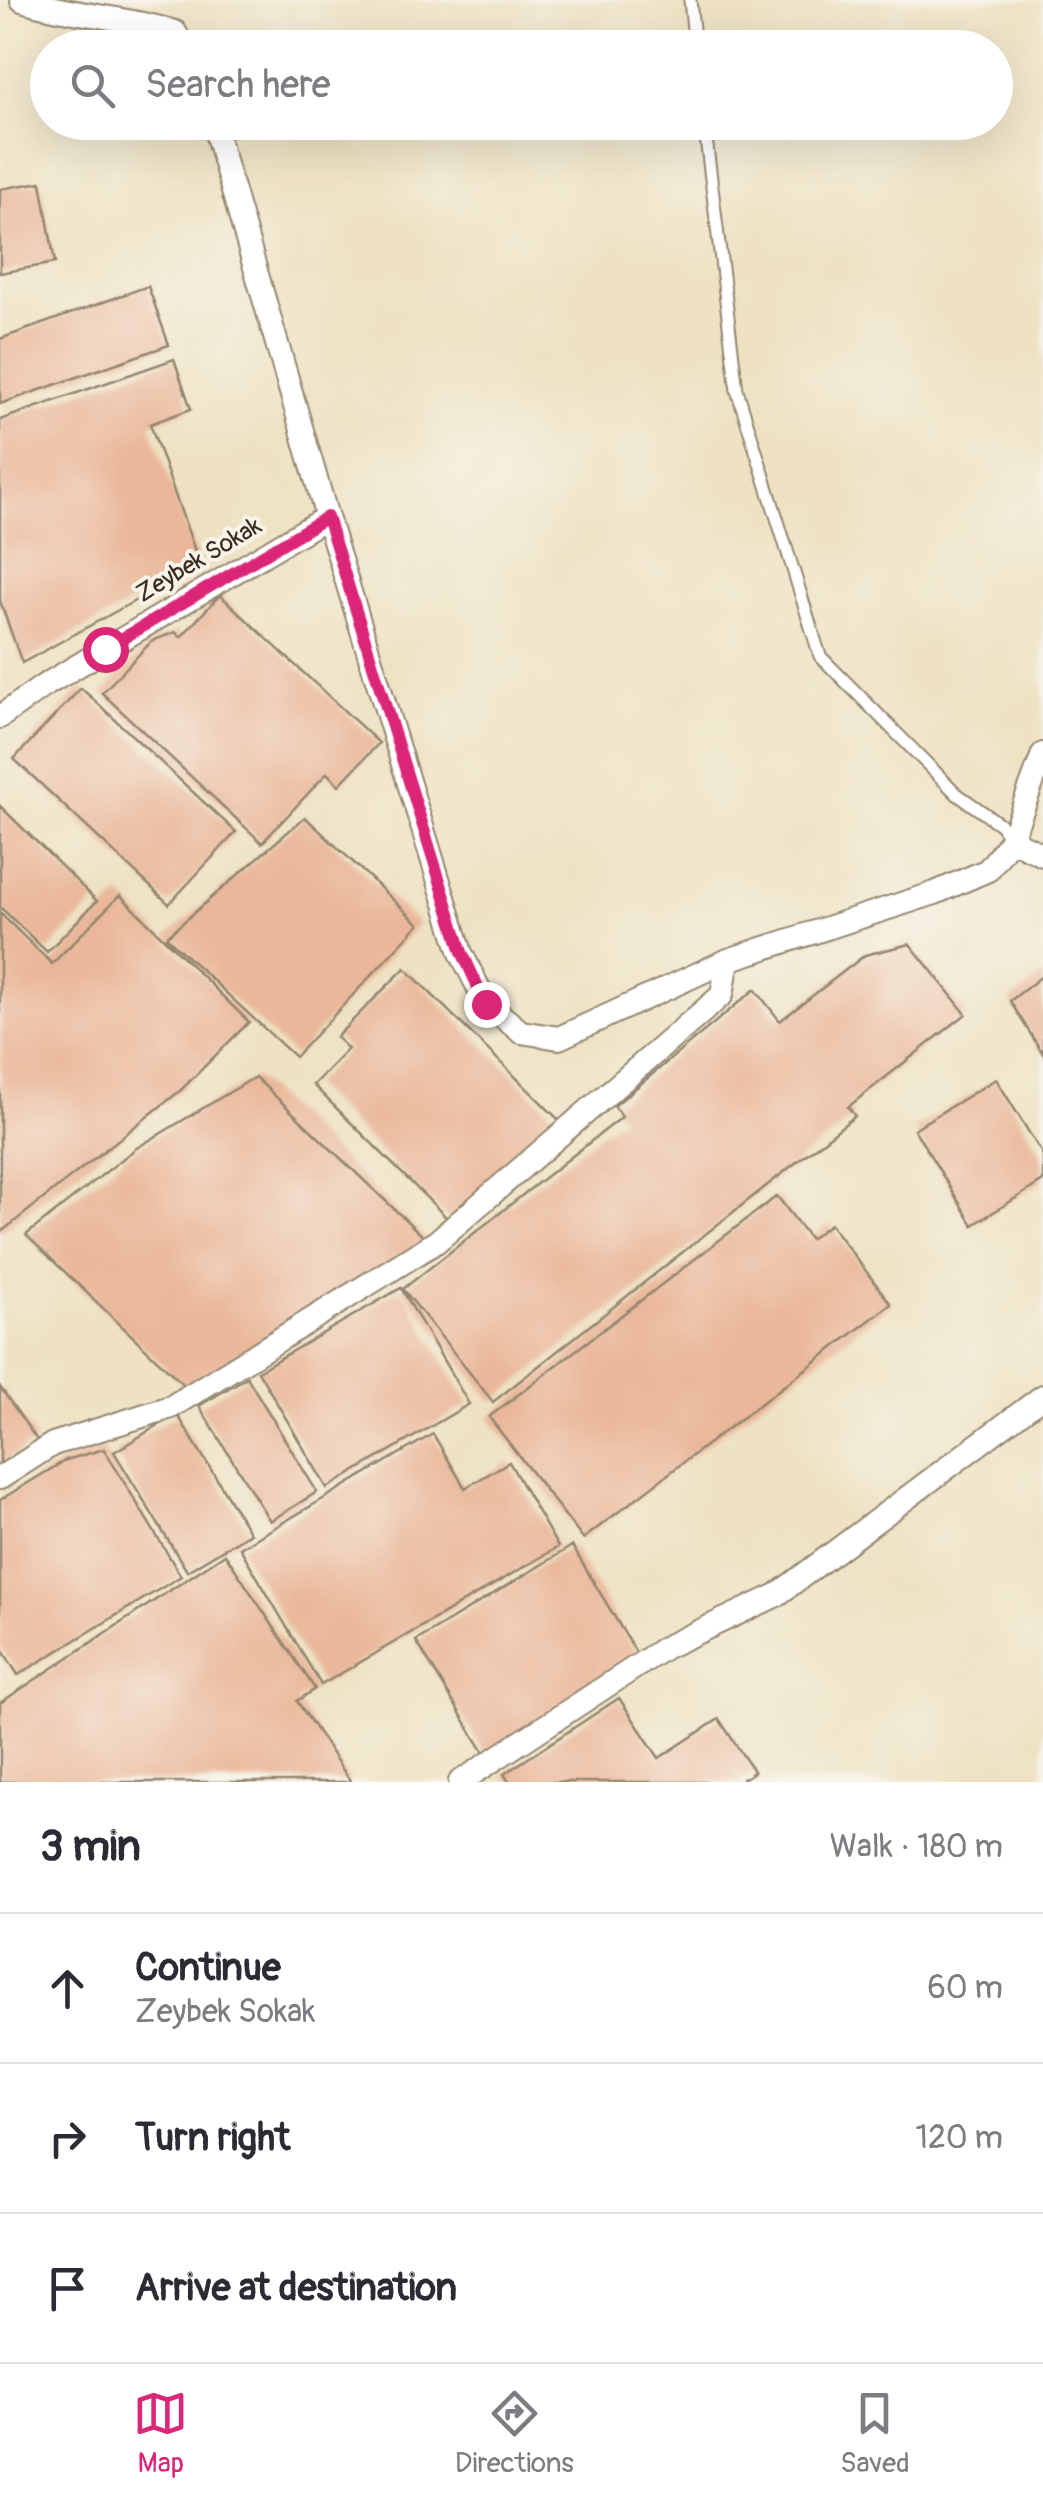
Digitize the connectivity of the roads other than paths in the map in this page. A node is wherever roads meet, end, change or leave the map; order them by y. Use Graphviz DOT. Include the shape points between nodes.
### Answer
graph roads {
  1 [pos="22,0"];
  2 [pos="690,0"];
  3 [pos="169,30"];
  4 [pos="693,30"];
  5 [pos="218,140"];
  6 [pos="706,140"];
  7 [pos="327,517"];
  8 [pos="0,718"];
  9 [pos="1043,754"];
  10 [pos="1011,840"];
  11 [pos="1043,855"];
  12 [pos="728,960"];
  13 [pos="1043,1396"];
  14 [pos="0,1478"];
  15 [pos="460,1782"];
  1 -- 3 [label="street"];
  2 -- 4 [label="lane"];
  5 -- 7 [label="street"];
  6 -- 10 [label="lane" via="737,390 820,656"];
  7 -- 8 [label="street, Zeybek Sokak"];
  7 -- 12 [label="street" via="462,952 486,1004 521,1032 559,1038"];
  9 -- 10 [label="street"];
  10 -- 11 [label="street"];
  10 -- 12 [label="street" via="988,870 935,893"];
  12 -- 14 [label="street" via="722,995 436,1242 170,1407 53,1444"];
  13 -- 15 [label="street" via="777,1595 666,1647"];
}
